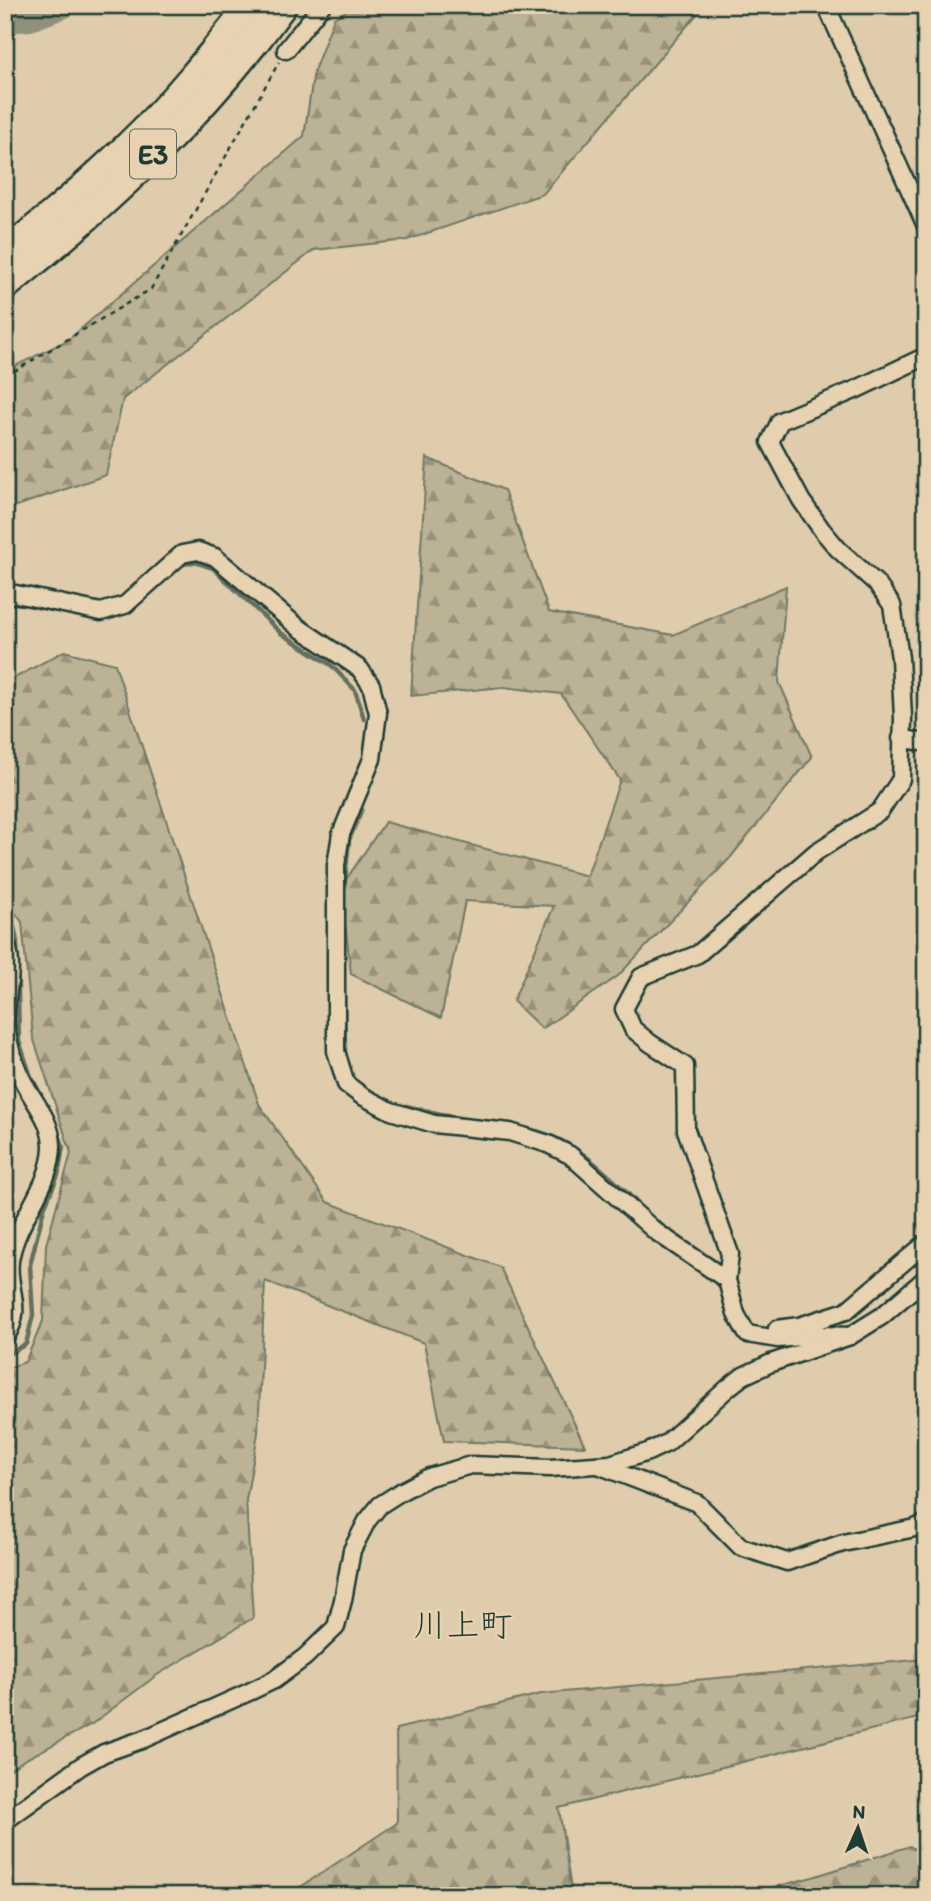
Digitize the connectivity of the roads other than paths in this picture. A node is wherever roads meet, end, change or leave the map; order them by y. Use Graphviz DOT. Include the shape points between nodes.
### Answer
graph roads {
  1 [pos="253,5"];
  2 [pos="281,5"];
  3 [pos="322,5"];
  4 [pos="826,5"];
  5 [pos="285,50"];
  6 [pos="926,226"];
  7 [pos="5,255"];
  8 [pos="5,284"];
  9 [pos="926,356"];
  10 [pos="5,596"];
  11 [pos="901,738"];
  12 [pos="926,743"];
  13 [pos="5,942"];
  14 [pos="926,1243"];
  15 [pos="926,1278"];
  16 [pos="727,1280"];
  17 [pos="747,1334"];
  18 [pos="850,1336"];
  19 [pos="5,1337"];
  20 [pos="597,1464"];
  21 [pos="926,1523"];
  22 [pos="5,1821"];
  1 -- 7 [label="highway, E3" via="132,145"];
  2 -- 8 [label="highway, E3" via="222,80 149,159"];
  3 -- 5 [label="street"];
  4 -- 6 [label="street"];
  9 -- 11 [label="street" via="780,421 770,442 822,530 892,605 900,658"];
  10 -- 16 [label="street" via="16,594 101,612 125,605 182,554 198,551 215,557 298,627 360,669 371,685 377,722 372,759 341,834 336,865 336,1052 346,1084 391,1111 434,1124 510,1132 570,1155 654,1231"];
  11 -- 12 [label="street"];
  11 -- 16 [label="street" via="901,779 880,811 816,852 698,954 640,977 624,1009 633,1029 685,1066 686,1130 730,1254"];
  13 -- 19 [label="street" via="9,947 6,1025 18,1073 40,1108 52,1147 49,1171 11,1251 10,1284 16,1307"];
  14 -- 17 [label="street" via="846,1311 799,1326"];
  15 -- 18 [label="street" via="882,1316"];
  16 -- 17 [label="street"];
  17 -- 18 [label="street" via="778,1339"];
  18 -- 20 [label="street" via="743,1376 667,1443 623,1461"];
  20 -- 21 [label="street" via="697,1503 741,1547 787,1562"];
  20 -- 22 [label="street" via="544,1468 471,1465 429,1477 389,1499 367,1521 352,1550 336,1628 305,1657 274,1680 93,1759"];
}
